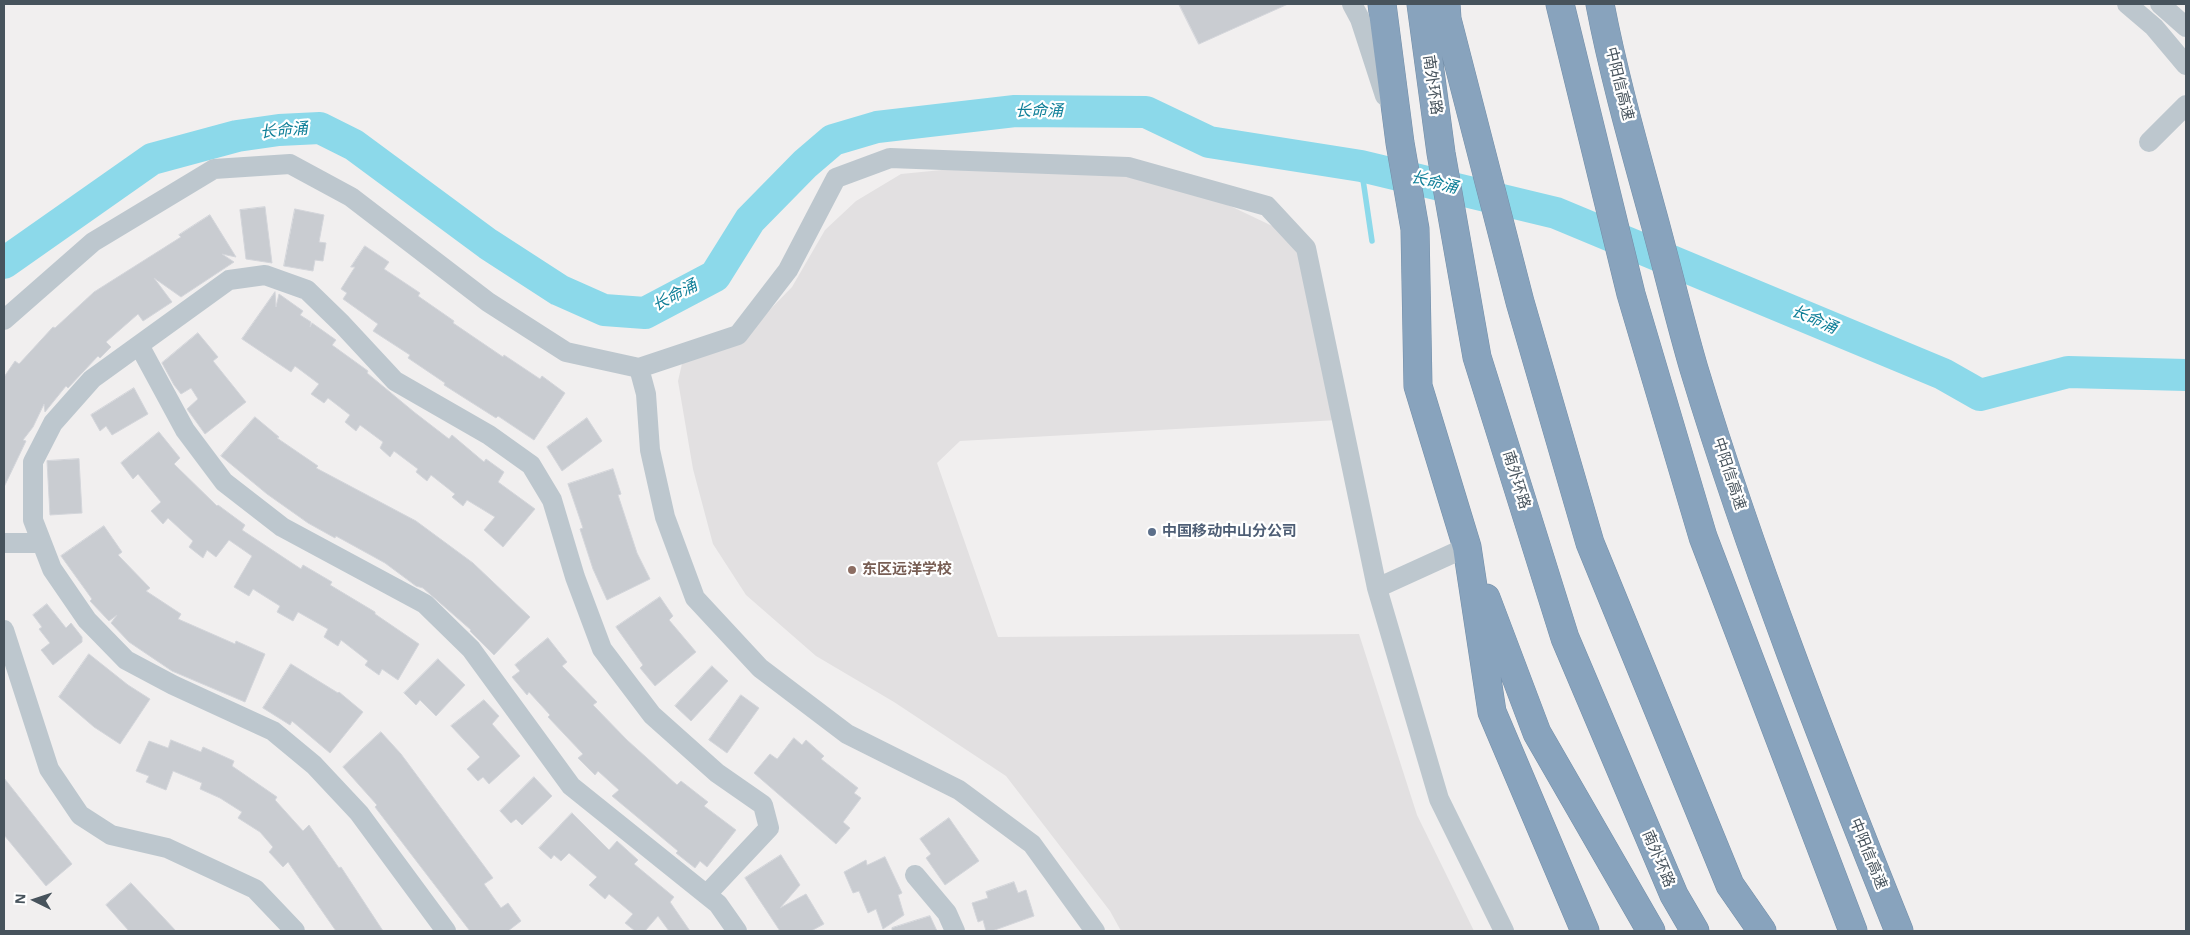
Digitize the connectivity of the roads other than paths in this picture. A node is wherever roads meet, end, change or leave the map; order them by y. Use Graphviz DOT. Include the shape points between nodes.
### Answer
graph roads {
  1 [pos="1352,4"];
  2 [pos="1382,4"];
  3 [pos="1422,4"];
  4 [pos="1560,4"];
  5 [pos="1600,4"];
  6 [pos="2127,4"];
  7 [pos="2160,4"];
  8 [pos="1449,9"];
  9 [pos="2186,27"];
  10 [pos="2186,65"];
  11 [pos="2186,105"];
  12 [pos="2149,142"];
  13 [pos="1400,143"];
  14 [pos="4,320"];
  15 [pos="139,345"];
  16 [pos="639,368"];
  17 [pos="4,543"];
  18 [pos="42,543"];
  19 [pos="1467,548"];
  20 [pos="1377,588"];
  21 [pos="4,630"];
  22 [pos="914,875"];
  23 [pos="707,894"];
  24 [pos="295,931"];
  25 [pos="446,931"];
  26 [pos="737,931"];
  27 [pos="956,931"];
  28 [pos="1095,931"];
  29 [pos="1504,931"];
  30 [pos="1585,931"];
  31 [pos="1651,931"];
  32 [pos="1695,931"];
  33 [pos="1762,931"];
  34 [pos="1853,931"];
  35 [pos="1900,931"];
  1 -- 13 [label="street" via="1360,19"];
  2 -- 13 [label="highway"];
  3 -- 32 [label="highway, 南外环路" via="1441,154 1477,357 1566,638 1674,895"];
  4 -- 34 [label="highway" via="1631,294 1704,536"];
  5 -- 35 [label="highway, 中阳信高速" via="1694,369 1790,648 1847,802"];
  6 -- 10 [label="street" via="2154,27"];
  7 -- 9 [label="street"];
  8 -- 33 [label="highway, 南外环路" via="1510,264 1590,543 1730,885"];
  11 -- 12 [label="street"];
  13 -- 19 [label="highway" via="1415,229 1418,386"];
  14 -- 16 [label="street" via="93,242 214,169 290,164 351,197 488,302 566,352"];
  15 -- 18 [label="street" via="92,379 53,423 33,462 33,520"];
  15 -- 23 [label="street" via="185,430 224,482 282,527 425,604 470,649 571,786"];
  15 -- 23 [label="street" via="229,280 265,275 307,290 395,380 488,435 531,465 552,500 574,577 602,649 652,715 717,773 764,805 769,828"];
  16 -- 20 [label="street" via="738,335 788,270 836,178 890,158 1128,167 1267,206 1306,248"];
  16 -- 28 [label="street" via="646,394 650,450 665,517 695,598 760,668 847,734 958,790 1032,844"];
  17 -- 18 [label="street"];
  18 -- 25 [label="street" via="52,569 87,620 126,660 273,731 314,764 360,813"];
  19 -- 20 [label="street"];
  19 -- 30 [label="highway" via="1492,712"];
  19 -- 31 [label="highway" via="1537,733"];
  20 -- 29 [label="street" via="1439,799"];
  21 -- 24 [label="street" via="49,769 80,815 111,836 167,848 256,889"];
  22 -- 27 [label="street" via="947,913"];
  23 -- 26 [label="street"];
}
